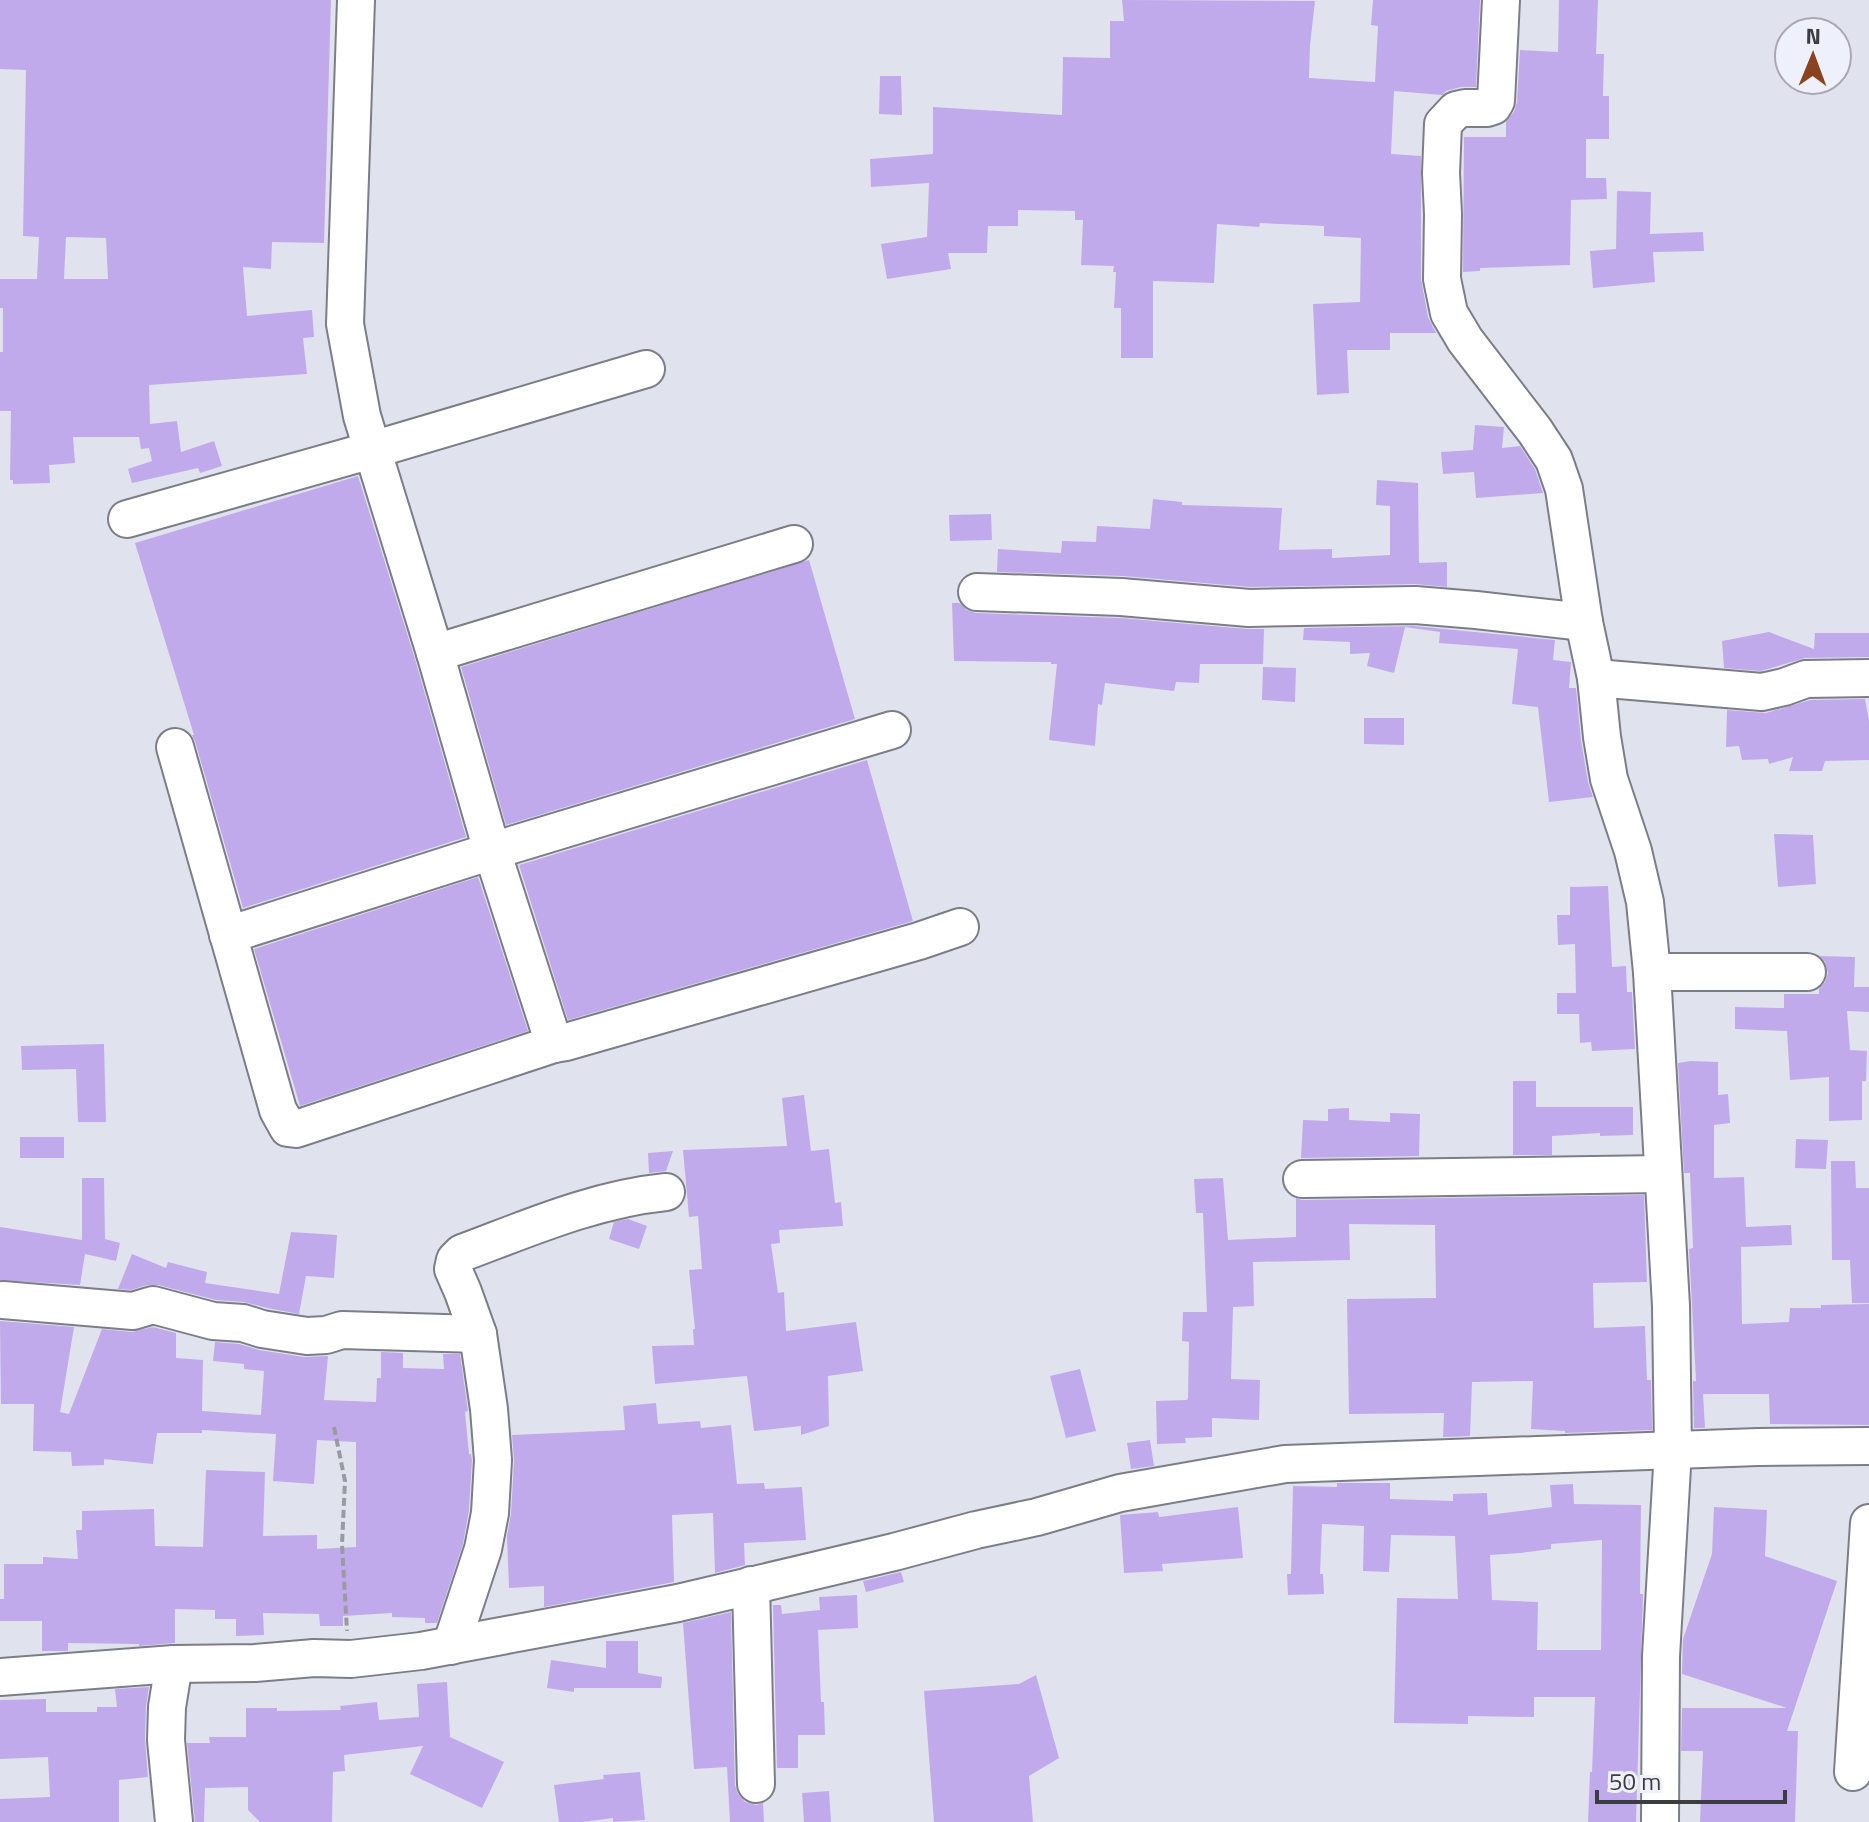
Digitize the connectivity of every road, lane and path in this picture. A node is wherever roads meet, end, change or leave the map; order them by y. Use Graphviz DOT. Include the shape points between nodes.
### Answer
graph roads {
  1 [pos="356,0"];
  2 [pos="1501,0"];
  3 [pos="646,369"];
  4 [pos="372,450"];
  5 [pos="127,519"];
  6 [pos="794,544"];
  7 [pos="977,592"];
  8 [pos="1584,622"];
  9 [pos="435,653"];
  10 [pos="1596,678"];
  11 [pos="1869,678"];
  12 [pos="892,730"];
  13 [pos="175,747"];
  14 [pos="492,851"];
  15 [pos="960,927"];
  16 [pos="228,935"];
  17 [pos="1652,972"];
  18 [pos="1807,972"];
  19 [pos="554,1044"];
  20 [pos="1662,1174"];
  21 [pos="1302,1179"];
  22 [pos="666,1192"];
  23 [pos="3,1300"];
  24 [pos="478,1334"];
  25 [pos="334,1427"];
  26 [pos="1869,1446"];
  27 [pos="1673,1450"];
  28 [pos="1869,1523"];
  29 [pos="751,1585"];
  30 [pos="451,1646"];
  31 [pos="351,1659"];
  32 [pos="174,1664"];
  33 [pos="0,1677"];
  34 [pos="1853,1772"];
  35 [pos="756,1784"];
  36 [pos="174,1822"];
  37 [pos="1660,1822"];
  1 -- 4 [label="street" via="345,324"];
  2 -- 8 [label="street" via="1496,101 1487,108 1456,110 1443,124 1442,279 1449,313 1465,340 1554,460 1564,489"];
  3 -- 4 [label="street"];
  4 -- 5 [label="street"];
  4 -- 9 [label="street"];
  6 -- 9 [label="street"];
  7 -- 8 [label="street" via="1249,608 1415,605"];
  8 -- 10 [label="street"];
  9 -- 14 [label="street"];
  10 -- 11 [label="street" via="1762,692 1806,679"];
  10 -- 17 [label="street" via="1609,779 1645,902"];
  12 -- 14 [label="street"];
  13 -- 16 [label="street"];
  14 -- 16 [label="street"];
  14 -- 19 [label="street"];
  15 -- 19 [label="street"];
  16 -- 19 [label="street" via="278,1110 288,1128"];
  17 -- 18 [label="street"];
  17 -- 20 [label="street"];
  20 -- 21 [label="street"];
  20 -- 27 [label="street"];
  22 -- 24 [label="street" via="591,1205 462,1253 453,1269"];
  23 -- 24 [label="street" via="133,1311 153,1305 307,1336 342,1330"];
  24 -- 30 [label="street" via="493,1460 490,1513"];
  25 -- 31 [label="path" via="345,1481 342,1544"];
  26 -- 27 [label="street"];
  27 -- 29 [label="street" via="1285,1464 1120,1493"];
  27 -- 37 [label="street" via="1661,1656"];
  28 -- 34 [label="street"];
  29 -- 30 [label="street"];
  29 -- 35 [label="street"];
  30 -- 31 [label="street"];
  31 -- 32 [label="street"];
  32 -- 33 [label="street"];
  32 -- 36 [label="street" via="166,1740"];
}
